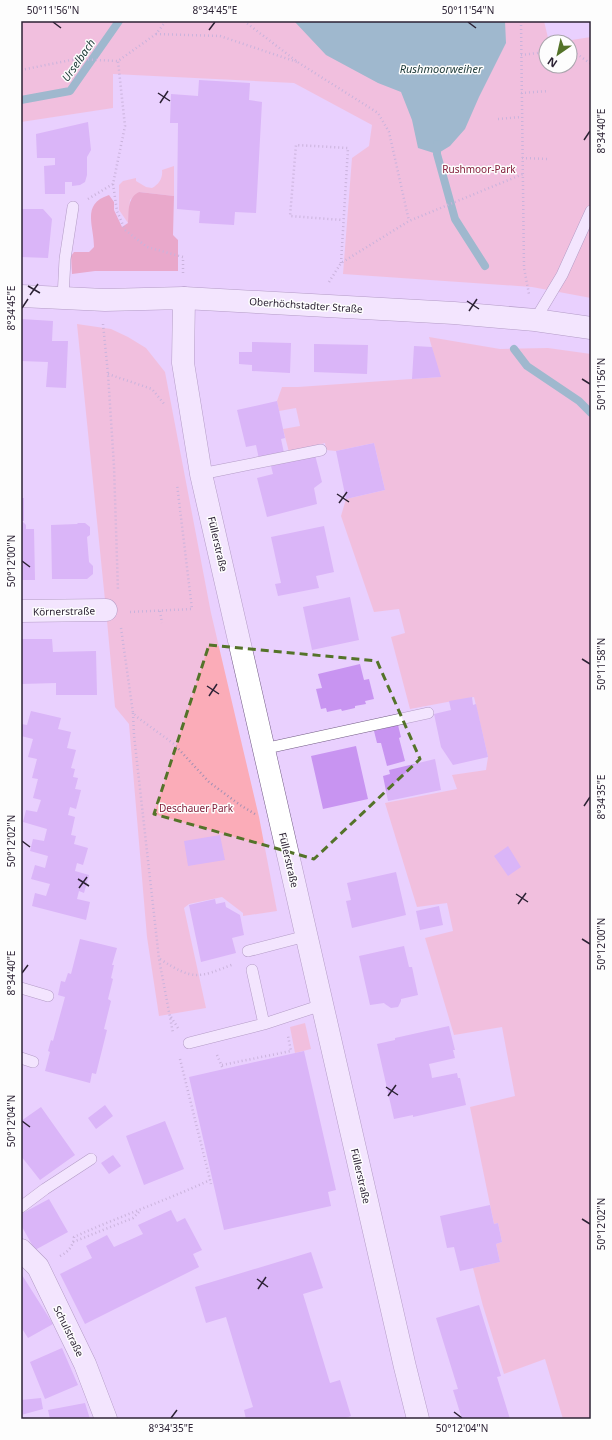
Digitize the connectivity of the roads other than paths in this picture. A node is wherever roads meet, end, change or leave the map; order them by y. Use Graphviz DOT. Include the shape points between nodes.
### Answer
graph roads {
  1 [pos="73,208"];
  2 [pos="591,211"];
  3 [pos="21,296"];
  4 [pos="63,298"];
  5 [pos="184,298"];
  6 [pos="535,320"];
  7 [pos="591,328"];
  8 [pos="321,450"];
  9 [pos="201,474"];
  10 [pos="21,611"];
  11 [pos="113,612"];
  12 [pos="428,713"];
  13 [pos="263,749"];
  14 [pos="306,936"];
  15 [pos="248,951"];
  16 [pos="252,970"];
  17 [pos="21,988"];
  18 [pos="48,996"];
  19 [pos="322,1005"];
  20 [pos="264,1024"];
  21 [pos="189,1043"];
  22 [pos="21,1058"];
  23 [pos="33,1062"];
  24 [pos="91,1159"];
  25 [pos="21,1207"];
  26 [pos="21,1250"];
  27 [pos="106,1419"];
  28 [pos="418,1419"];
  1 -- 4 [label="lane" via="64,259"];
  2 -- 6 [label="lane" via="562,275"];
  3 -- 4 [label="main road, Oberhöchstadter Straße"];
  4 -- 5 [label="main road, Oberhöchstadter Straße"];
  5 -- 6 [label="main road, Oberhöchstadter Straße" via="315,304"];
  5 -- 9 [label="main road, Füllerstraße" via="183,363"];
  6 -- 7 [label="main road, Oberhöchstadter Straße"];
  8 -- 9 [label="lane"];
  9 -- 13 [label="main road, Füllerstraße"];
  10 -- 11 [label="main road, Körnerstraße"];
  12 -- 13 [label="lane"];
  13 -- 14 [label="main road, Füllerstraße"];
  14 -- 15 [label="lane"];
  14 -- 19 [label="main road, Füllerstraße"];
  16 -- 20 [label="lane"];
  17 -- 18 [label="lane"];
  19 -- 20 [label="lane"];
  19 -- 28 [label="main road, Füllerstraße"];
  20 -- 21 [label="lane"];
  22 -- 23 [label="lane"];
  24 -- 25 [label="lane"];
  26 -- 27 [label="main road, Schulstraße" via="38,1267 85,1364"];
}
